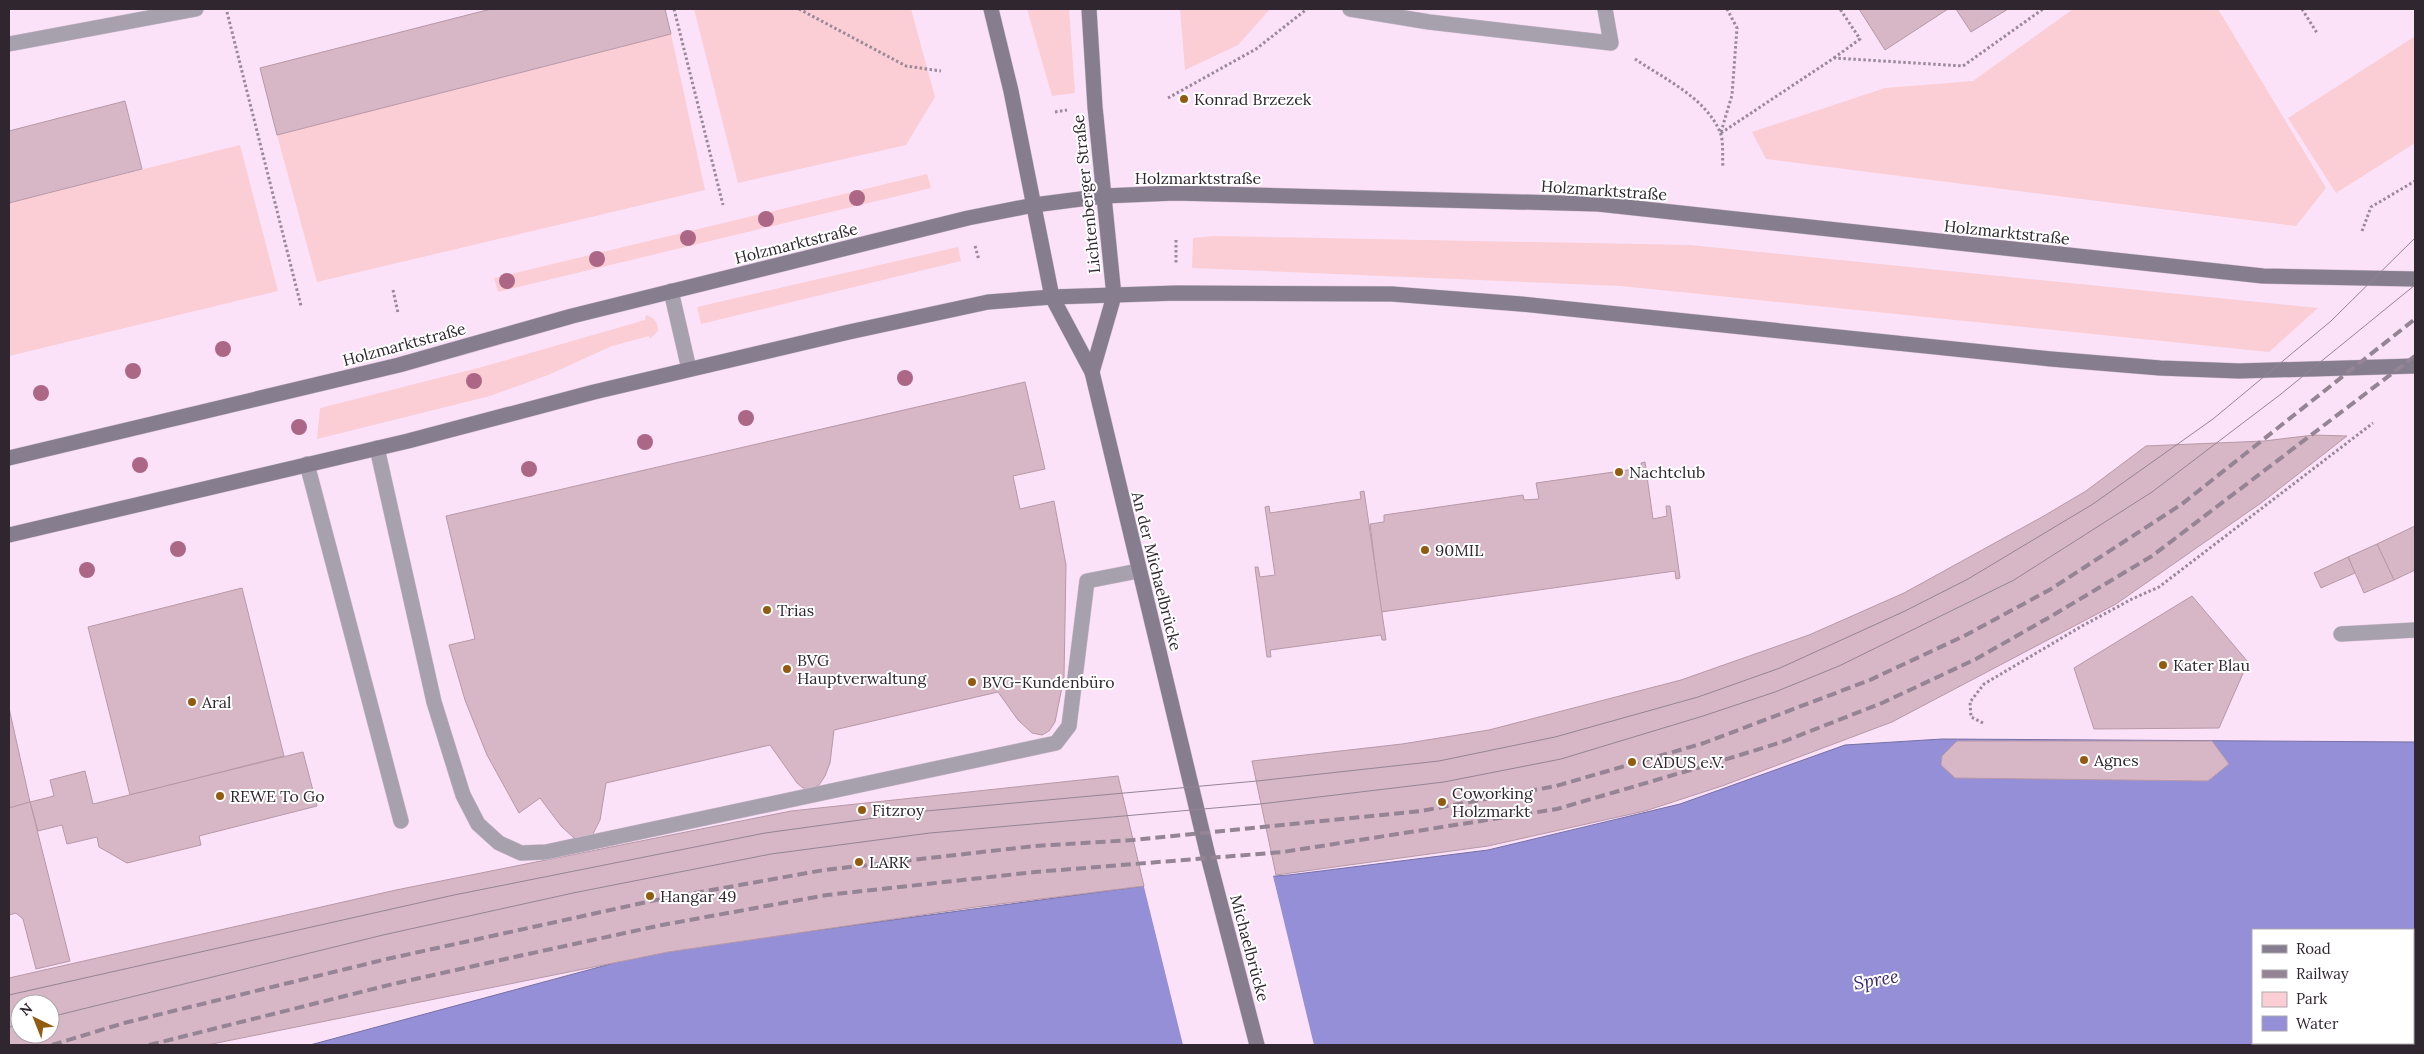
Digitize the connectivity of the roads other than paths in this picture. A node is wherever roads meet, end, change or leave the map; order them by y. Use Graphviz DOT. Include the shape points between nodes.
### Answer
graph roads {
  1 [pos="196,9"];
  2 [pos="991,9"];
  3 [pos="1088,9"];
  4 [pos="1350,9"];
  5 [pos="1605,9"];
  6 [pos="9,44"];
  7 [pos="1104,196"];
  8 [pos="1034,205"];
  9 [pos="2415,278"];
  10 [pos="671,291"];
  11 [pos="1114,296"];
  12 [pos="1052,297"];
  13 [pos="2415,366"];
  14 [pos="689,369"];
  15 [pos="1092,372"];
  16 [pos="377,448"];
  17 [pos="9,458"];
  18 [pos="307,464"];
  19 [pos="9,535"];
  20 [pos="1138,571"];
  21 [pos="2415,630"];
  22 [pos="2341,634"];
  23 [pos="401,821"];
  24 [pos="1209,860"];
  25 [pos="1257,1045"];
  1 -- 6 [label="street"];
  2 -- 8 [label="main road"];
  3 -- 7 [label="main road, Lichtenberger Straße"];
  4 -- 5 [label="street" via="1429,22 1611,43"];
  7 -- 8 [label="main road, Holzmarktstraße"];
  7 -- 9 [label="main road, Holzmarktstraße" via="1213,194 1598,204 2264,276"];
  7 -- 11 [label="main road, Lichtenberger Straße"];
  8 -- 10 [label="main road, Holzmarktstraße" via="968,218"];
  8 -- 12 [label="main road"];
  10 -- 14 [label="street"];
  10 -- 17 [label="main road, Holzmarktstraße" via="399,365"];
  11 -- 12 [label="main road"];
  11 -- 13 [label="main road" via="1177,293 1392,294 2160,368 2239,371"];
  11 -- 15 [label="main road, Lichtenberger Straße"];
  12 -- 14 [label="main road" via="988,302"];
  12 -- 15 [label="main road, An der Michaelbrücke"];
  14 -- 16 [label="main road"];
  15 -- 20 [label="main road, An der Michaelbrücke"];
  16 -- 18 [label="main road"];
  16 -- 20 [label="street" via="434,702 463,795 478,824 499,843 520,853 546,852 1056,743 1070,726 1087,581"];
  18 -- 19 [label="main road"];
  18 -- 23 [label="street"];
  20 -- 24 [label="main road, An der Michaelbrücke"];
  21 -- 22 [label="street"];
  24 -- 25 [label="main road, Michaelbrücke"];
}
